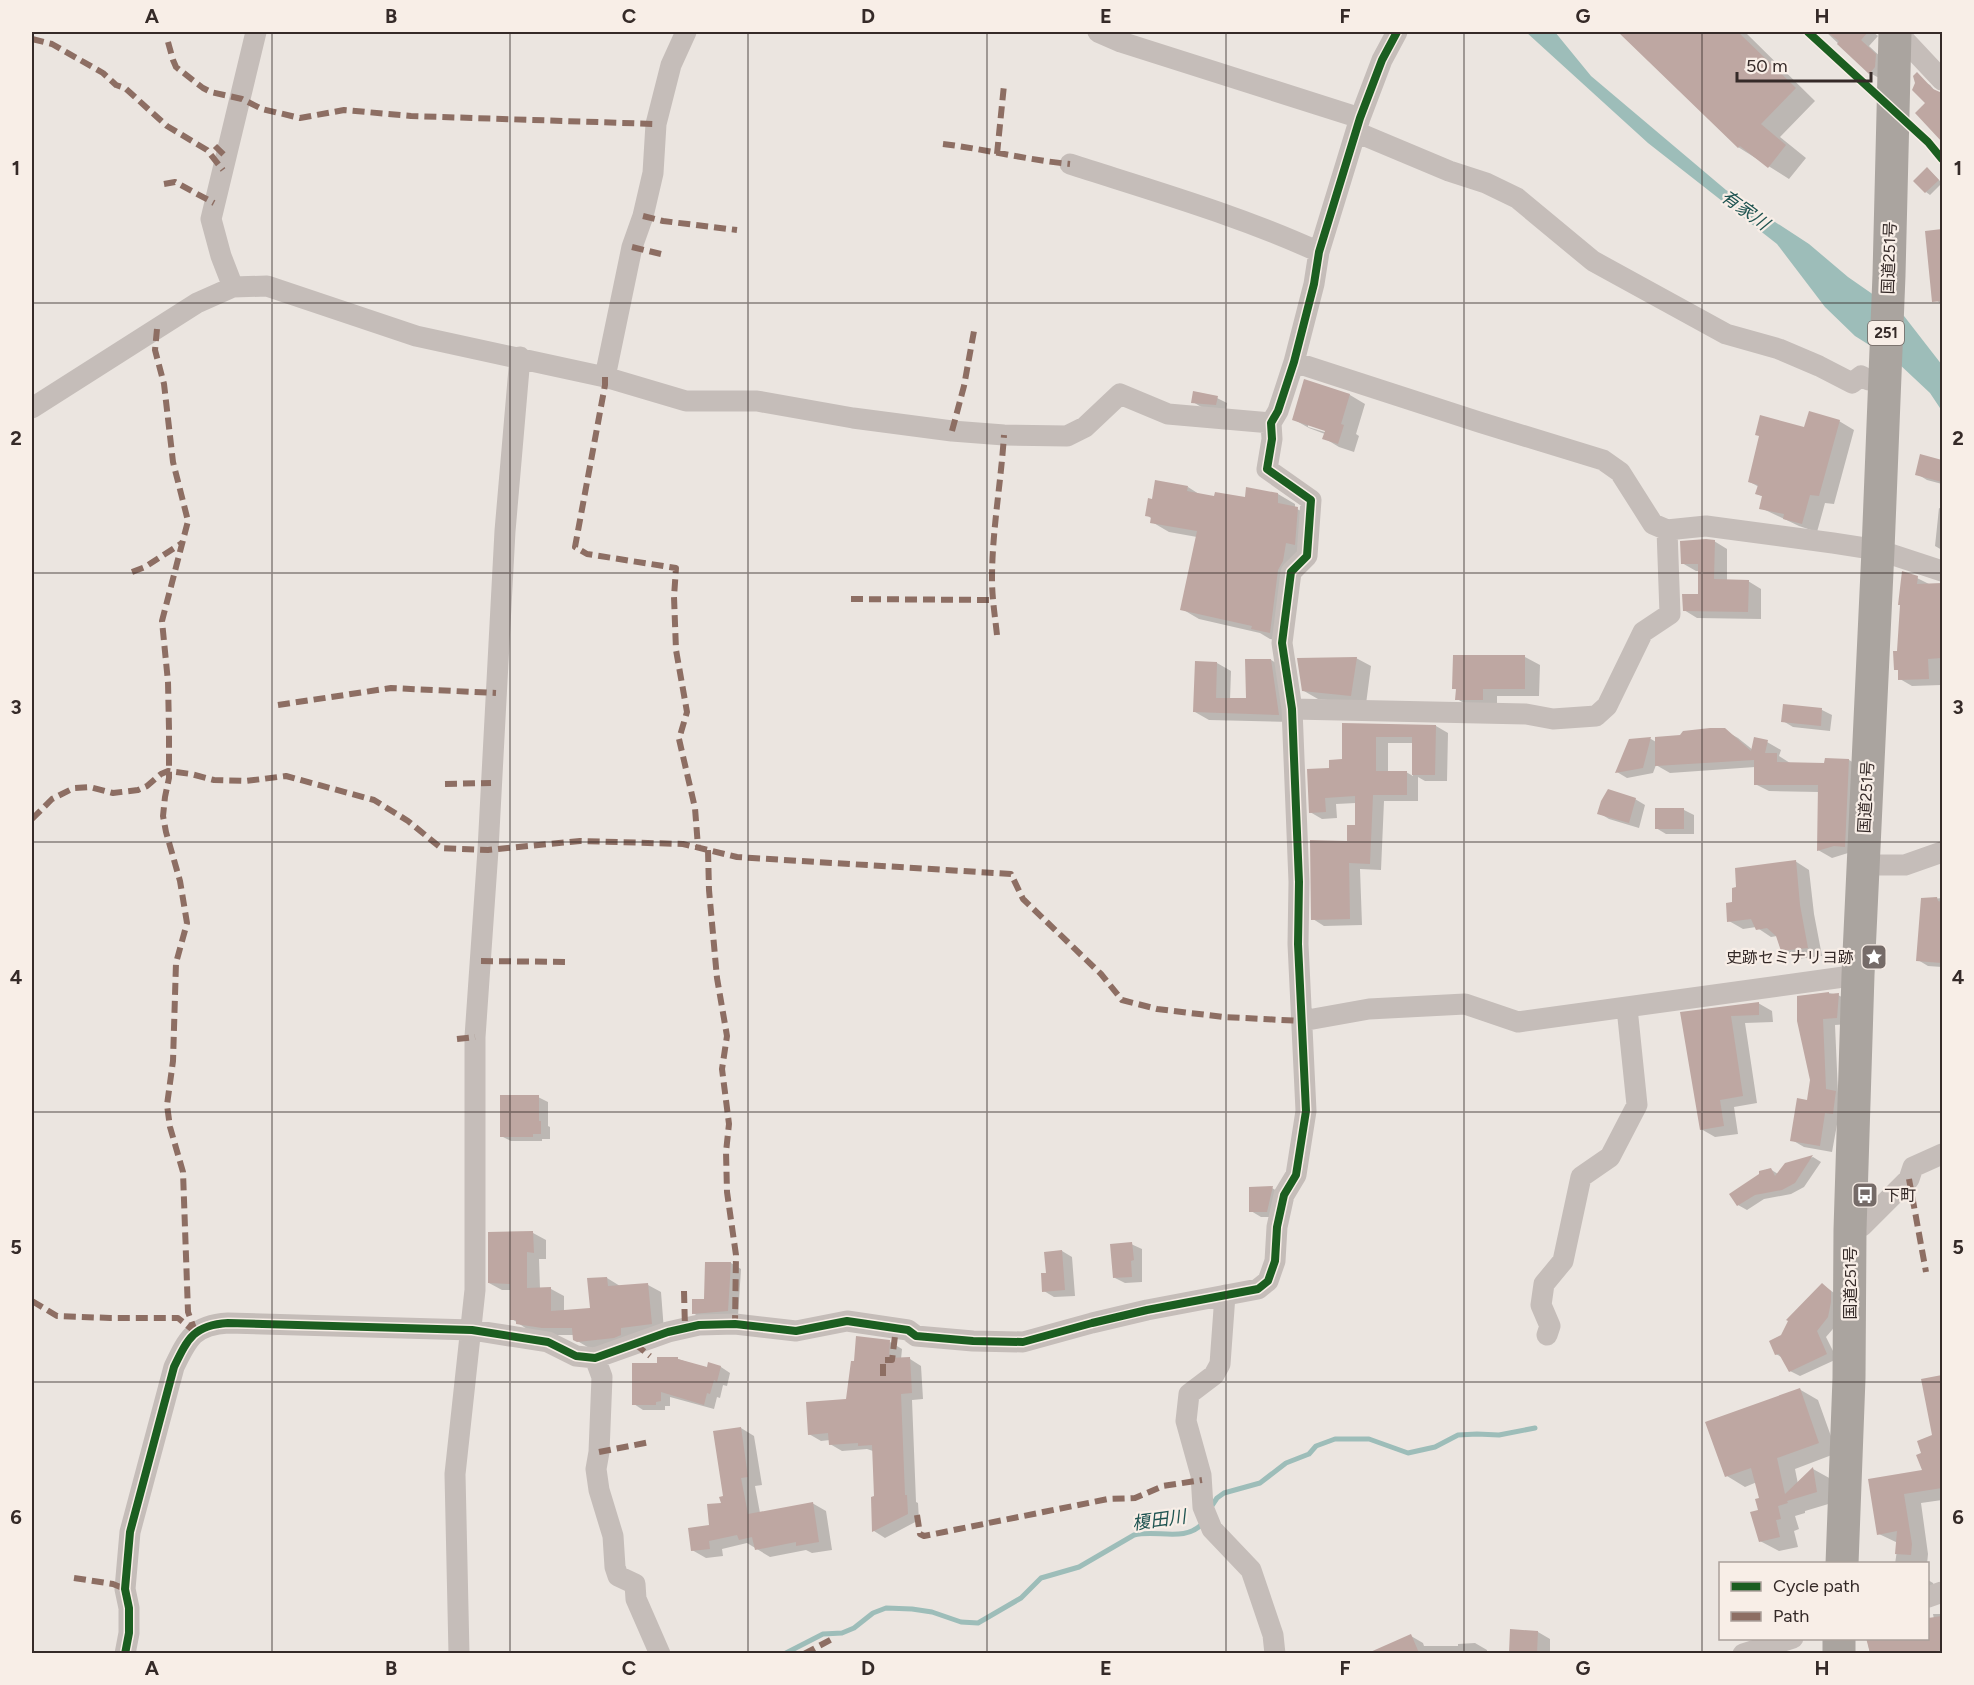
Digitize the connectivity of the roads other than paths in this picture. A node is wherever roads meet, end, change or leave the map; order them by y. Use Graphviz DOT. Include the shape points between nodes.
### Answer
graph roads {
  1 [pos="256,32"];
  2 [pos="686,32"];
  3 [pos="1098,32"];
  4 [pos="1397,32"];
  5 [pos="1918,32"];
  6 [pos="1903,39"];
  7 [pos="1942,80"];
  8 [pos="1358,125"];
  9 [pos="1070,164"];
  10 [pos="1319,252"];
  11 [pos="233,287"];
  12 [pos="520,357"];
  13 [pos="1294,362"];
  14 [pos="605,377"];
  15 [pos="1876,386"];
  16 [pos="32,408"];
  17 [pos="1271,423"];
  18 [pos="1667,530"];
  19 [pos="1878,550"];
  20 [pos="1942,571"];
  21 [pos="1292,709"];
  22 [pos="1942,852"];
  23 [pos="1863,865"];
  24 [pos="1858,975"];
  25 [pos="1627,1008"];
  26 [pos="1302,1021"];
  27 [pos="1942,1154"];
  28 [pos="1850,1230"];
  29 [pos="1225,1295"];
  30 [pos="472,1330"];
  31 [pos="1547,1335"];
  32 [pos="595,1358"];
  33 [pos="1842,1562"];
  34 [pos="1786,1640"];
  35 [pos="125,1653"];
  36 [pos="459,1653"];
  37 [pos="660,1653"];
  38 [pos="1275,1653"];
  39 [pos="1743,1653"];
  1 -- 11 [label="street" via="211,219"];
  2 -- 14 [label="street" via="671,65 656,124 652,174 632,247"];
  3 -- 8 [label="street"];
  4 -- 8 [label="street" via="1382,60"];
  5 -- 6 [label="street"];
  6 -- 7 [label="street"];
  6 -- 15 [label="highway, 国道251号 / 251" via="1891,165 1889,275"];
  8 -- 10 [label="street"];
  8 -- 15 [label="street" via="1449,171 1517,198 1593,261 1726,334 1779,349 1852,383 1861,376"];
  9 -- 10 [label="street" via="1234,216"];
  10 -- 13 [label="street"];
  11 -- 12 [label="street" via="267,286 416,336"];
  11 -- 16 [label="street" via="197,303"];
  12 -- 14 [label="street"];
  12 -- 30 [label="street" via="505,531 475,1038"];
  13 -- 17 [label="street"];
  13 -- 18 [label="street" via="1604,460 1620,472 1653,524"];
  14 -- 17 [label="street" via="686,401 757,401 853,418 1004,435 1068,436 1085,428 1120,394 1168,414"];
  15 -- 19 [label="highway, 国道251号 / 251"];
  17 -- 21 [label="street" via="1267,469 1311,500 1307,556 1290,572 1282,643"];
  18 -- 19 [label="street" via="1706,526"];
  18 -- 21 [label="street" via="1670,614 1643,632 1607,706 1596,716 1553,719 1526,714"];
  19 -- 20 [label="street"];
  19 -- 23 [label="highway, 国道251号 / 251"];
  21 -- 26 [label="street"];
  22 -- 23 [label="street" via="1905,865"];
  23 -- 24 [label="highway, 国道251号 / 251"];
  24 -- 25 [label="street"];
  24 -- 28 [label="highway, 国道251号 / 251"];
  25 -- 26 [label="street" via="1518,1022 1465,1004 1440,1005 1369,1009"];
  25 -- 31 [label="street" via="1637,1105 1610,1157 1581,1177 1563,1261 1544,1284 1541,1305 1550,1326"];
  26 -- 29 [label="street" via="1306,1111 1296,1175 1284,1195 1277,1227 1275,1261 1268,1281 1258,1289"];
  27 -- 28 [label="street" via="1913,1167 1909,1179 1862,1226"];
  28 -- 33 [label="highway, 国道251号 / 251"];
  29 -- 32 [label="street" via="1023,1342 916,1336 908,1330 847,1321 796,1330 699,1325"];
  29 -- 38 [label="street" via="1220,1364 1214,1375 1188,1394 1186,1421 1201,1475 1203,1507 1212,1529 1251,1570 1273,1635"];
  30 -- 32 [label="street" via="548,1342 576,1356"];
  30 -- 35 [label="street" via="228,1323 195,1331 174,1367 130,1532 125,1589 129,1633"];
  30 -- 36 [label="street" via="455,1474"];
  32 -- 37 [label="street" via="602,1377 596,1469 613,1536 615,1567 618,1576 635,1584 636,1599"];
  34 -- 39 [label="street"];
}
